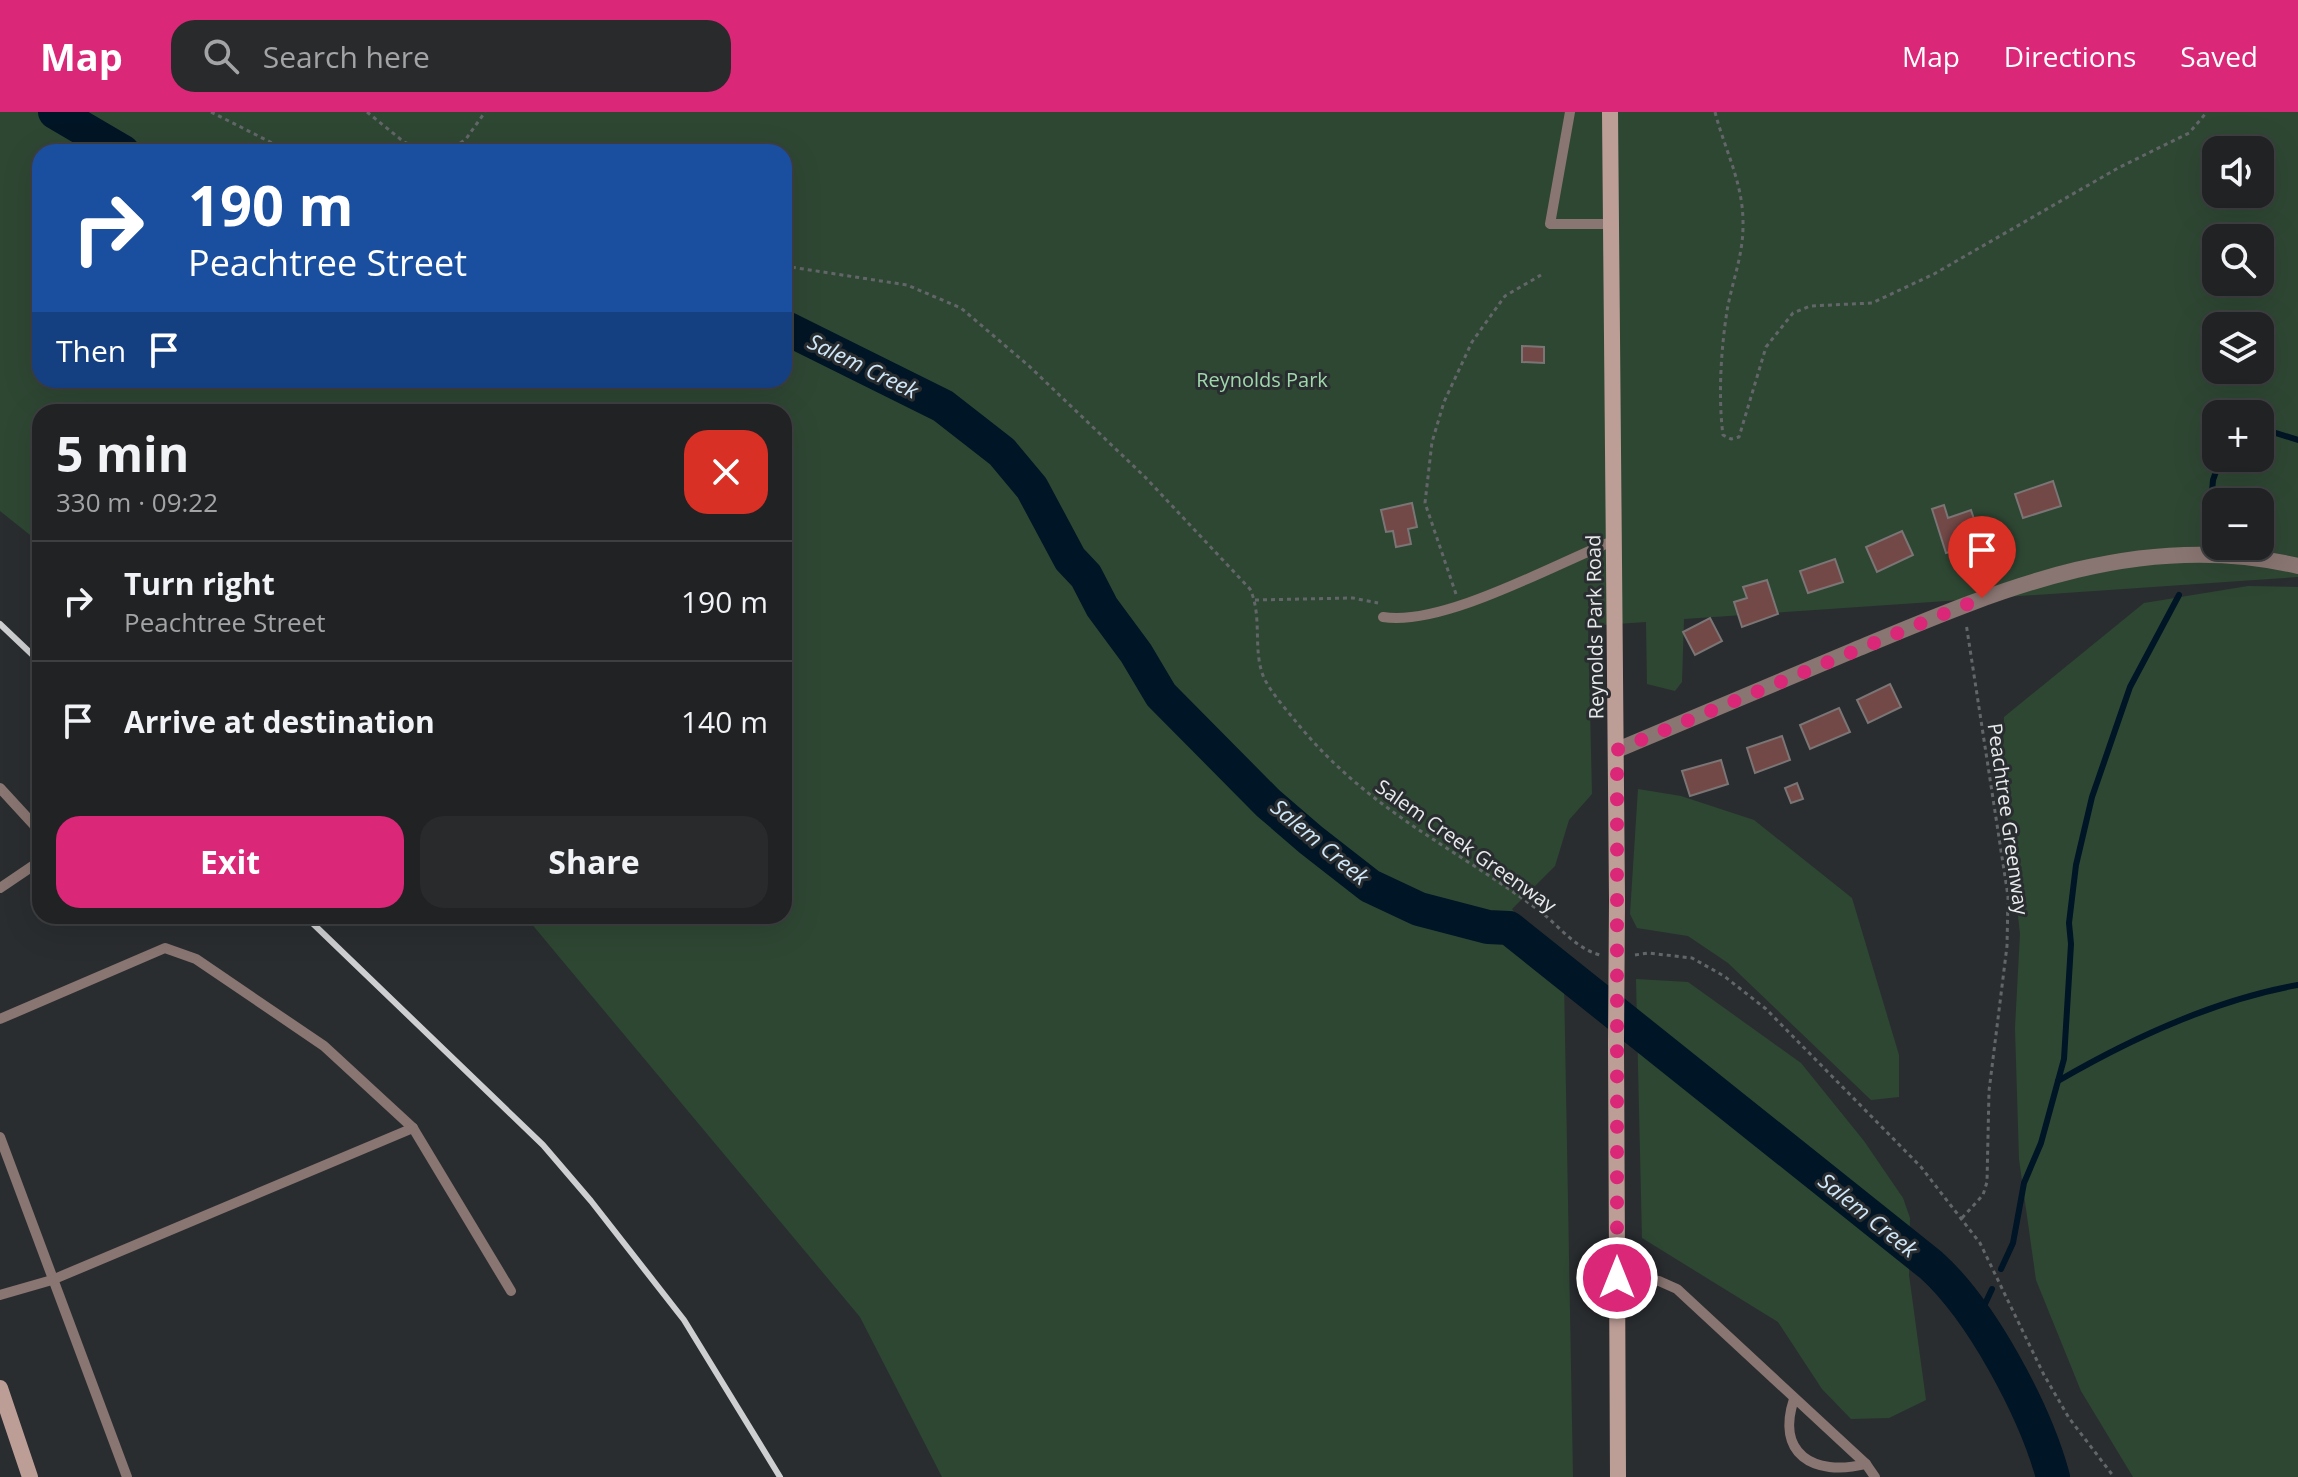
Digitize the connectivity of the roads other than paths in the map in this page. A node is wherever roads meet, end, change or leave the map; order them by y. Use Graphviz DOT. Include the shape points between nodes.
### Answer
graph roads {
  1 [pos="1570,112"];
  2 [pos="1610,112"];
  3 [pos="1611,224"];
  4 [pos="1613,541"];
  5 [pos="2298,566"];
  6 [pos="1383,617"];
  7 [pos="1617,750"];
  8 [pos="0,788"];
  9 [pos="32,823"];
  10 [pos="32,866"];
  11 [pos="0,888"];
  12 [pos="0,1019"];
  13 [pos="413,1128"];
  14 [pos="0,1137"];
  15 [pos="1617,1278"];
  16 [pos="52,1280"];
  17 [pos="511,1291"];
  18 [pos="0,1295"];
  19 [pos="0,1388"];
  20 [pos="1794,1399"];
  21 [pos="1866,1464"];
  22 [pos="30,1477"];
  23 [pos="127,1477"];
  24 [pos="1618,1477"];
  25 [pos="1875,1477"];
  1 -- 3 [label="lane" via="1550,224"];
  2 -- 3 [label="main road, Reynolds Park Road"];
  3 -- 4 [label="main road, Reynolds Park Road"];
  4 -- 6 [label="lane" via="1459,605 1411,619"];
  4 -- 7 [label="main road, Reynolds Park Road"];
  5 -- 7 [label="street" via="2204,556 2115,561 2023,582"];
  7 -- 15 [label="main road, Reynolds Park Road, bridge"];
  8 -- 9 [label="lane"];
  10 -- 11 [label="lane"];
  12 -- 13 [label="lane" via="165,948 196,959 324,1046"];
  13 -- 16 [label="lane"];
  13 -- 17 [label="lane"];
  14 -- 16 [label="lane"];
  15 -- 20 [label="lane" via="1659,1281 1677,1289"];
  15 -- 24 [label="main road, Reynolds Park Road"];
  16 -- 18 [label="lane"];
  16 -- 23 [label="lane"];
  19 -- 22 [label="main road"];
  20 -- 21 [label="lane"];
  20 -- 21 [label="lane" via="1787,1428 1801,1467 1834,1475"];
  21 -- 25 [label="lane"];
}
